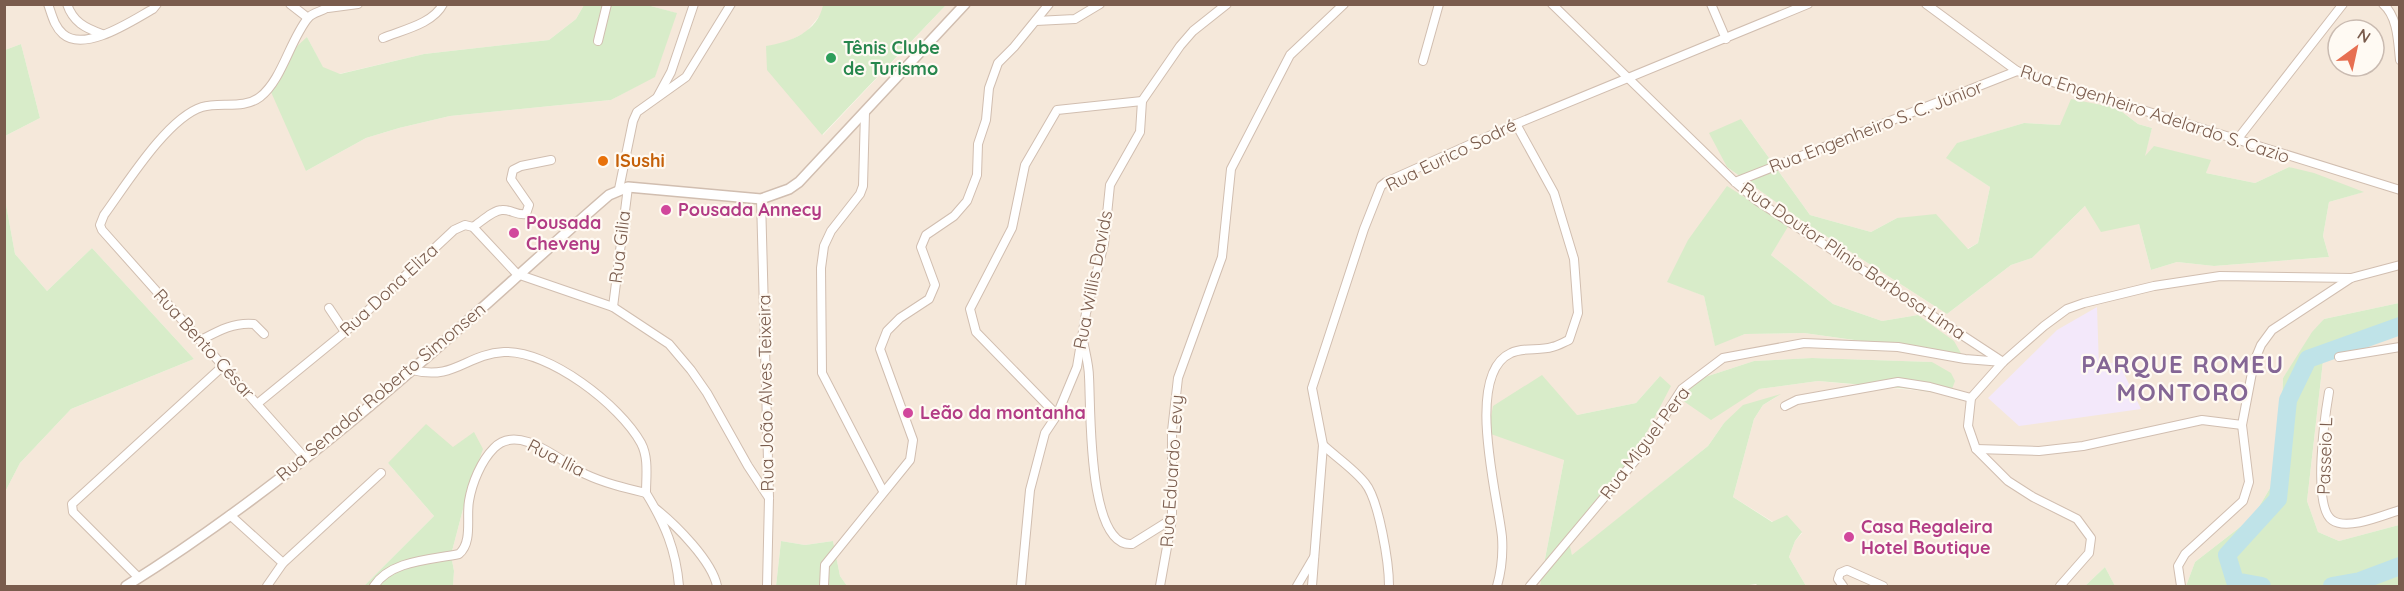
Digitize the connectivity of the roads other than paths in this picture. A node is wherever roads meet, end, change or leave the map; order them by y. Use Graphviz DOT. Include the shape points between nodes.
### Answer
graph roads {
  1 [pos="48,4"];
  2 [pos="67,4"];
  3 [pos="290,4"];
  4 [pos="358,4"];
  5 [pos="443,4"];
  6 [pos="607,4"];
  7 [pos="694,4"];
  8 [pos="731,4"];
  9 [pos="965,4"];
  10 [pos="1049,4"];
  11 [pos="1100,4"];
  12 [pos="1227,4"];
  13 [pos="1344,4"];
  14 [pos="1439,4"];
  15 [pos="1552,4"];
  16 [pos="1712,4"];
  17 [pos="1808,4"];
  18 [pos="1926,4"];
  19 [pos="2343,4"];
  20 [pos="2383,4"];
  21 [pos="154,6"];
  22 [pos="330,6"];
  23 [pos="308,18"];
  24 [pos="1036,21"];
  25 [pos="104,35"];
  26 [pos="383,39"];
  27 [pos="1726,39"];
  28 [pos="598,41"];
  29 [pos="2400,60"];
  30 [pos="1423,61"];
  31 [pos="2017,71"];
  32 [pos="1628,78"];
  33 [pos="657,98"];
  34 [pos="1143,101"];
  35 [pos="865,111"];
  36 [pos="1516,124"];
  37 [pos="2236,141"];
  38 [pos="551,160"];
  39 [pos="1735,182"];
  40 [pos="623,188"];
  41 [pos="2400,190"];
  42 [pos="761,199"];
  43 [pos="473,227"];
  44 [pos="2400,266"];
  45 [pos="517,274"];
  46 [pos="2351,278"];
  47 [pos="613,307"];
  48 [pos="329,308"];
  49 [pos="345,332"];
  50 [pos="264,333"];
  51 [pos="1082,336"];
  52 [pos="201,340"];
  53 [pos="2400,348"];
  54 [pos="2339,357"];
  55 [pos="2003,362"];
  56 [pos="223,366"];
  57 [pos="412,370"];
  58 [pos="2329,392"];
  59 [pos="1971,398"];
  60 [pos="257,404"];
  61 [pos="1785,406"];
  62 [pos="1057,415"];
  63 [pos="2242,425"];
  64 [pos="1323,445"];
  65 [pos="1976,449"];
  66 [pos="305,458"];
  67 [pos="381,473"];
  68 [pos="883,491"];
  69 [pos="646,493"];
  70 [pos="769,498"];
  71 [pos="656,509"];
  72 [pos="2400,510"];
  73 [pos="230,515"];
  74 [pos="1172,519"];
  75 [pos="1316,553"];
  76 [pos="283,563"];
  77 [pos="139,578"];
  78 [pos="1841,583"];
  79 [pos="126,586"];
  80 [pos="267,586"];
  81 [pos="374,586"];
  82 [pos="679,586"];
  83 [pos="717,586"];
  84 [pos="767,586"];
  85 [pos="824,586"];
  86 [pos="1021,586"];
  87 [pos="1160,586"];
  88 [pos="1297,586"];
  89 [pos="1312,586"];
  90 [pos="1389,586"];
  91 [pos="1497,586"];
  92 [pos="1530,586"];
  93 [pos="1883,586"];
  94 [pos="2060,586"];
  95 [pos="2181,586"];
  1 -- 25 [label="street" via="53,21 72,39"];
  2 -- 25 [label="street" via="74,20"];
  3 -- 23 [label="street"];
  4 -- 22 [label="street"];
  5 -- 26 [label="street" via="438,13"];
  6 -- 28 [label="street"];
  7 -- 33 [label="street" via="671,72"];
  8 -- 33 [label="street" via="687,77"];
  9 -- 35 [label="street"];
  10 -- 24 [label="street"];
  11 -- 24 [label="street" via="1075,19"];
  12 -- 34 [label="street, Rua Willis Davids" via="1186,39"];
  13 -- 74 [label="street, Rua Eduardo Levy" via="1290,55 1231,169 1222,257 1179,378 1172,431"];
  14 -- 30 [label="street"];
  15 -- 32 [label="street, Rua Doutor Plínio Barbosa Lima"];
  16 -- 27 [label="street"];
  17 -- 27 [label="street, Rua Eurico Sodré"];
  18 -- 31 [label="street, Rua Engenheiro Adelardo S. Cazio"];
  19 -- 37 [label="street"];
  20 -- 29 [label="street" via="2397,31"];
  21 -- 25 [label="street"];
  22 -- 23 [label="street"];
  23 -- 52 [label="street, Rua Bento César" via="259,98 243,104 202,106 184,115 169,129 100,225"];
  24 -- 68 [label="street" via="998,63 978,144 977,175 967,201 954,216 926,234 921,247 935,285 929,299 887,331 880,349 912,440 909,460"];
  27 -- 32 [label="street, Rua Eurico Sodré"];
  31 -- 37 [label="street, Rua Engenheiro Adelardo S. Cazio"];
  31 -- 39 [label="street, Rua Engenheiro S. C. Júnior"];
  32 -- 36 [label="street, Rua Eurico Sodré"];
  32 -- 39 [label="street, Rua Doutor Plínio Barbosa Lima"];
  33 -- 40 [label="street, Rua Gilia" via="637,112 633,121"];
  34 -- 51 [label="street, Rua Willis Davids" via="1140,132 1110,185 1104,244"];
  34 -- 62 [label="street" via="1057,110 1025,165 1012,228 970,309 976,332"];
  35 -- 42 [label="street" via="800,182"];
  35 -- 68 [label="street" via="863,186 824,246 822,373"];
  36 -- 64 [label="street, Rua Eurico Sodré" via="1381,186 1312,388"];
  36 -- 91 [label="street" via="1554,193 1574,259 1578,313 1569,339 1552,347 1512,353 1492,378 1486,407 1502,539"];
  37 -- 41 [label="street, Rua Engenheiro Adelardo S. Cazio"];
  38 -- 43 [label="street, Rua Dona Eliza" via="513,170 511,179 529,205 526,214 503,209"];
  39 -- 55 [label="street, Rua Doutor Plínio Barbosa Lima" via="1756,200"];
  40 -- 42 [label="street"];
  40 -- 45 [label="street, Rua Senador Roberto Simonsen" via="609,195"];
  40 -- 47 [label="street, Rua Gilia"];
  42 -- 70 [label="street, Rua João Alves Teixeira"];
  43 -- 45 [label="street"];
  43 -- 49 [label="street, Rua Dona Eliza" via="465,225 454,230"];
  44 -- 46 [label="street"];
  45 -- 47 [label="street"];
  45 -- 57 [label="street, Rua Senador Roberto Simonsen"];
  46 -- 55 [label="street" via="2220,276 2154,286 2067,309"];
  46 -- 63 [label="street" via="2272,330 2254,362"];
  47 -- 70 [label="street" via="669,344 691,370"];
  48 -- 49 [label="street"];
  49 -- 60 [label="street, Rua Dona Eliza"];
  50 -- 52 [label="street" via="254,324 242,322"];
  51 -- 62 [label="street, Rua Willis Davids" via="1077,368"];
  51 -- 74 [label="street" via="1089,373 1092,454 1107,527 1117,541 1132,544"];
  52 -- 56 [label="street, Rua Bento César"];
  53 -- 54 [label="street"];
  55 -- 59 [label="street"];
  55 -- 92 [label="street, Rua Miguel Pera" via="1898,347 1804,343 1723,358 1682,389 1638,457"];
  56 -- 60 [label="street, Rua Bento César"];
  56 -- 77 [label="street" via="74,501 71,508"];
  57 -- 66 [label="street, Rua Senador Roberto Simonsen"];
  57 -- 69 [label="street" via="436,374 486,354 506,352 524,354 558,367 591,387 641,443 646,459"];
  58 -- 72 [label="street, Passeio L" via="2320,495 2326,513 2343,524"];
  59 -- 61 [label="street" via="1898,382 1797,400"];
  59 -- 65 [label="street" via="1968,426"];
  60 -- 66 [label="street, Rua Bento César"];
  62 -- 86 [label="street, Rua Willis Davids" via="1045,433 1030,490"];
  63 -- 65 [label="street" via="2202,420 2083,446 2039,451"];
  63 -- 95 [label="street" via="2249,482 2243,501 2185,554 2178,566"];
  64 -- 75 [label="street, Rua Eurico Sodré"];
  64 -- 90 [label="street" via="1374,496"];
  65 -- 94 [label="street" via="2008,481 2077,519 2091,538 2089,553"];
  66 -- 73 [label="street, Rua Senador Roberto Simonsen"];
  67 -- 76 [label="street"];
  68 -- 85 [label="street" via="825,565"];
  69 -- 71 [label="street"];
  69 -- 81 [label="street, Rua Ilia" via="583,473 533,442 503,441 480,467 468,504 463,550 399,566 384,574"];
  70 -- 84 [label="street, Rua João Alves Teixeira"];
  71 -- 82 [label="street" via="666,527"];
  71 -- 83 [label="street" via="715,574"];
  73 -- 76 [label="street"];
  73 -- 77 [label="street, Rua Senador Roberto Simonsen"];
  74 -- 87 [label="street, Rua Eduardo Levy"];
  75 -- 88 [label="street, Rua Eurico Sodré"];
  75 -- 89 [label="street"];
  76 -- 80 [label="street"];
  77 -- 79 [label="street, Rua Senador Roberto Simonsen"];
  78 -- 93 [label="street" via="1840,573 1847,570"];
}
